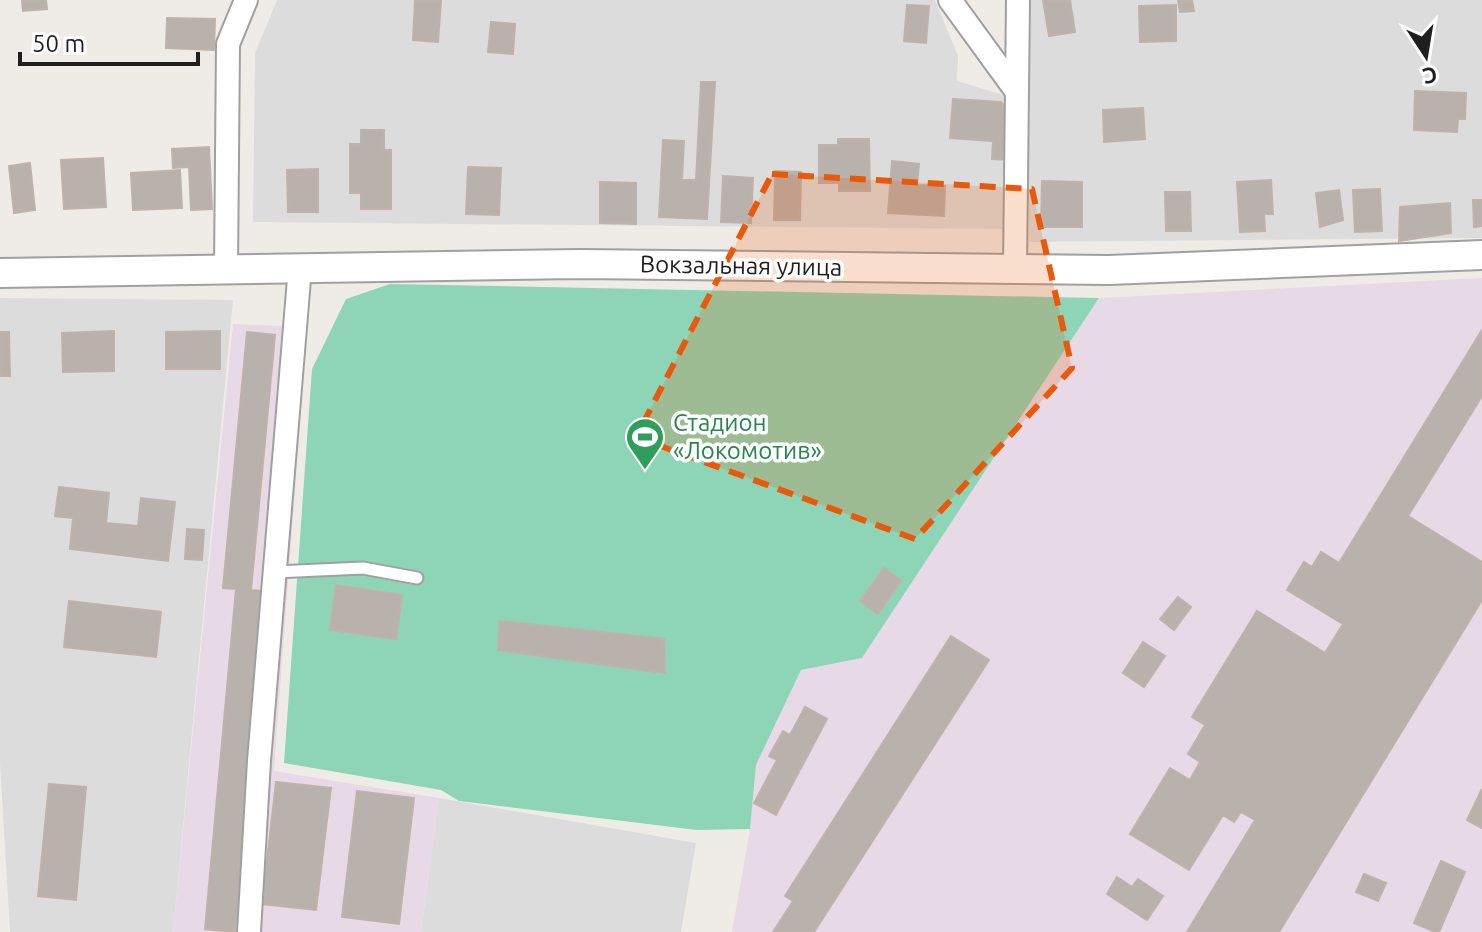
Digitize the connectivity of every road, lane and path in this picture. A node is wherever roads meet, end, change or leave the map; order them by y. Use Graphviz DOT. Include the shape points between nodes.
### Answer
graph roads {
  1 [pos="246,0"];
  2 [pos="950,0"];
  3 [pos="1018,0"];
  4 [pos="1017,92"];
  5 [pos="1482,255"];
  6 [pos="300,267"];
  7 [pos="226,269"];
  8 [pos="1015,269"];
  9 [pos="0,273"];
  10 [pos="275,572"];
  11 [pos="417,578"];
  12 [pos="249,932"];
  1 -- 7 [label="street" via="228,44"];
  2 -- 4 [label="street"];
  3 -- 4 [label="street"];
  4 -- 8 [label="street"];
  5 -- 8 [label="street, Вокзальная улица"];
  6 -- 7 [label="street, Вокзальная улица"];
  6 -- 8 [label="street, Вокзальная улица"];
  6 -- 10 [label="street"];
  7 -- 9 [label="street, Вокзальная улица"];
  10 -- 11 [label="lane" via="363,568"];
  10 -- 12 [label="street"];
}
